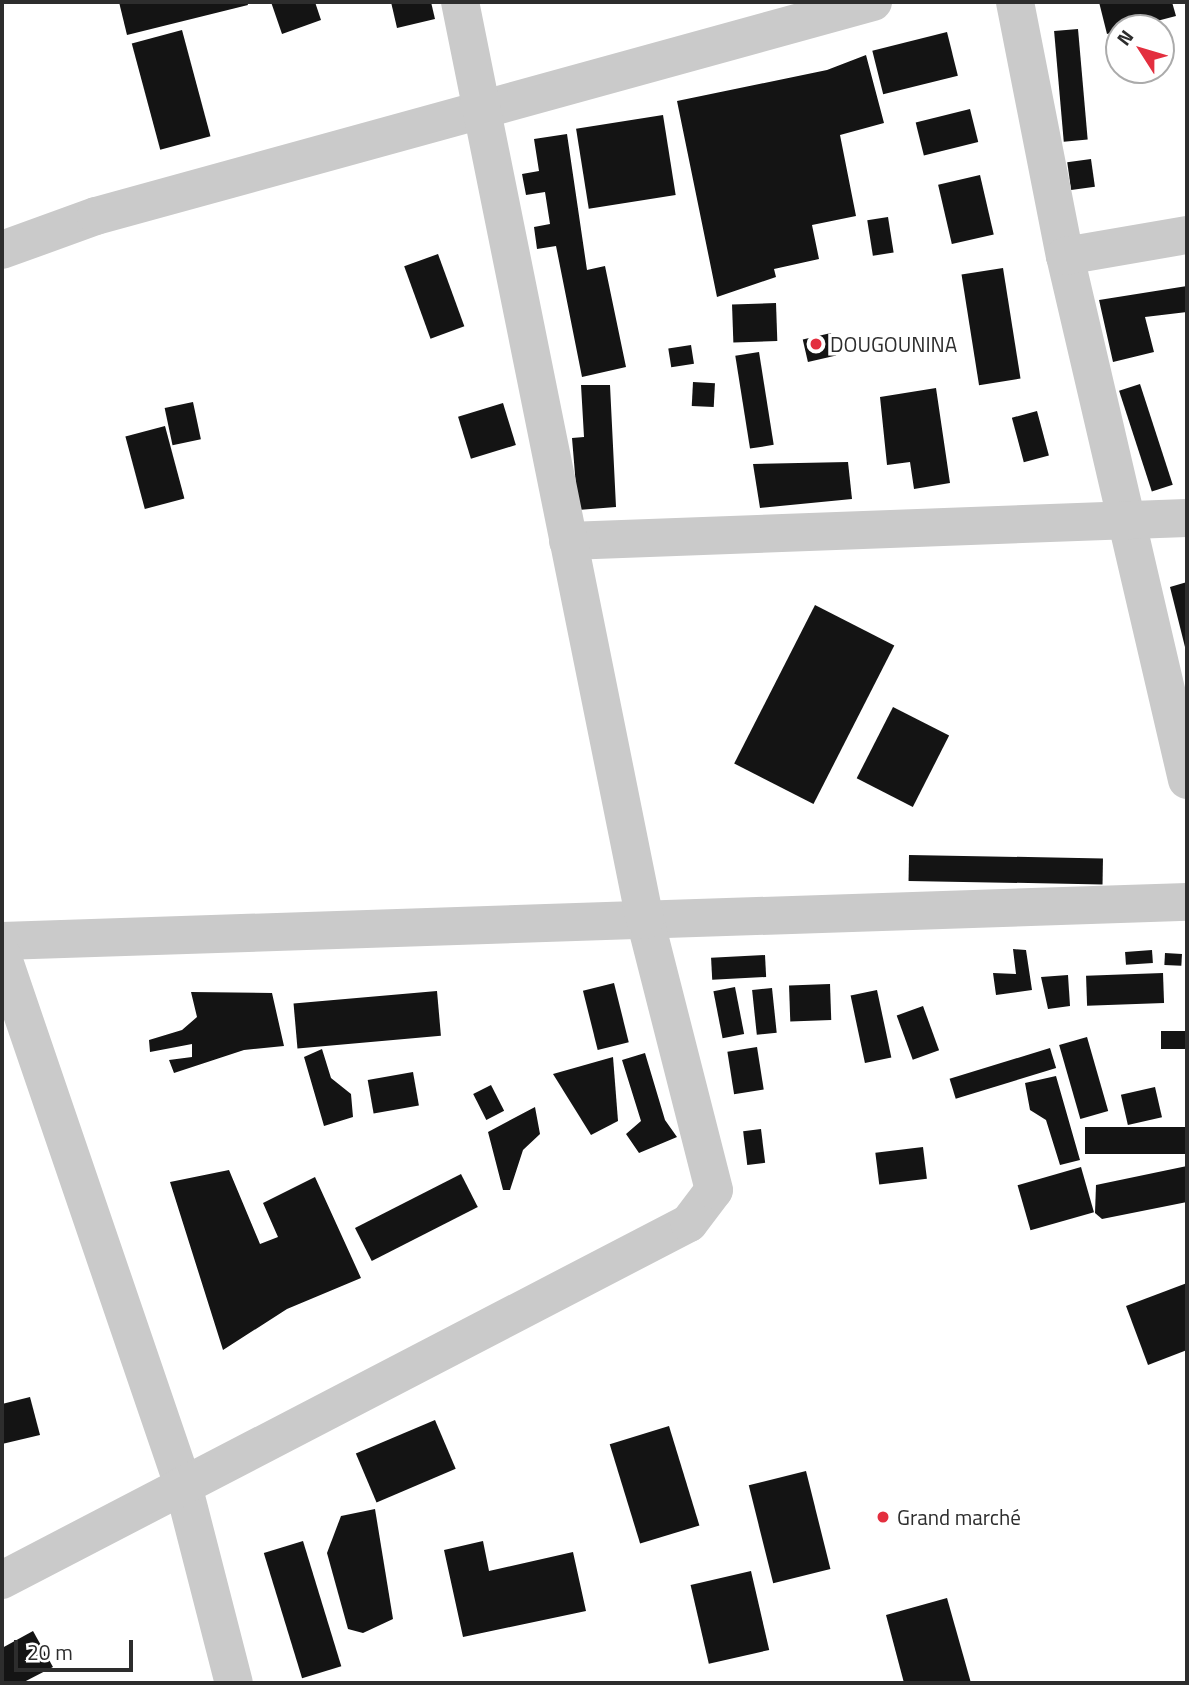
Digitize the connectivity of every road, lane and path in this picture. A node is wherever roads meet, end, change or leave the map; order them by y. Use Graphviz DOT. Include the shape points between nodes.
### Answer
graph roads {
  1 [pos="460,2"];
  2 [pos="873,2"];
  3 [pos="1015,2"];
  4 [pos="481,106"];
  5 [pos="1187,235"];
  6 [pos="2,250"];
  7 [pos="1065,256"];
  8 [pos="1187,518"];
  9 [pos="1126,519"];
  10 [pos="568,541"];
  11 [pos="1187,780"];
  12 [pos="1187,902"];
  13 [pos="645,920"];
  14 [pos="2,942"];
  15 [pos="2,955"];
  16 [pos="183,1485"];
  17 [pos="2,1580"];
  18 [pos="234,1683"];
  1 -- 4 [label="street"];
  2 -- 4 [label="street"];
  3 -- 7 [label="street"];
  4 -- 6 [label="street" via="96,216"];
  4 -- 10 [label="street"];
  5 -- 7 [label="street"];
  7 -- 9 [label="street"];
  8 -- 9 [label="street"];
  9 -- 10 [label="street"];
  9 -- 11 [label="street"];
  10 -- 13 [label="street"];
  12 -- 13 [label="street"];
  13 -- 14 [label="street"];
  13 -- 16 [label="street" via="714,1190 690,1223"];
  15 -- 16 [label="street"];
  16 -- 17 [label="street"];
  16 -- 18 [label="street"];
}
